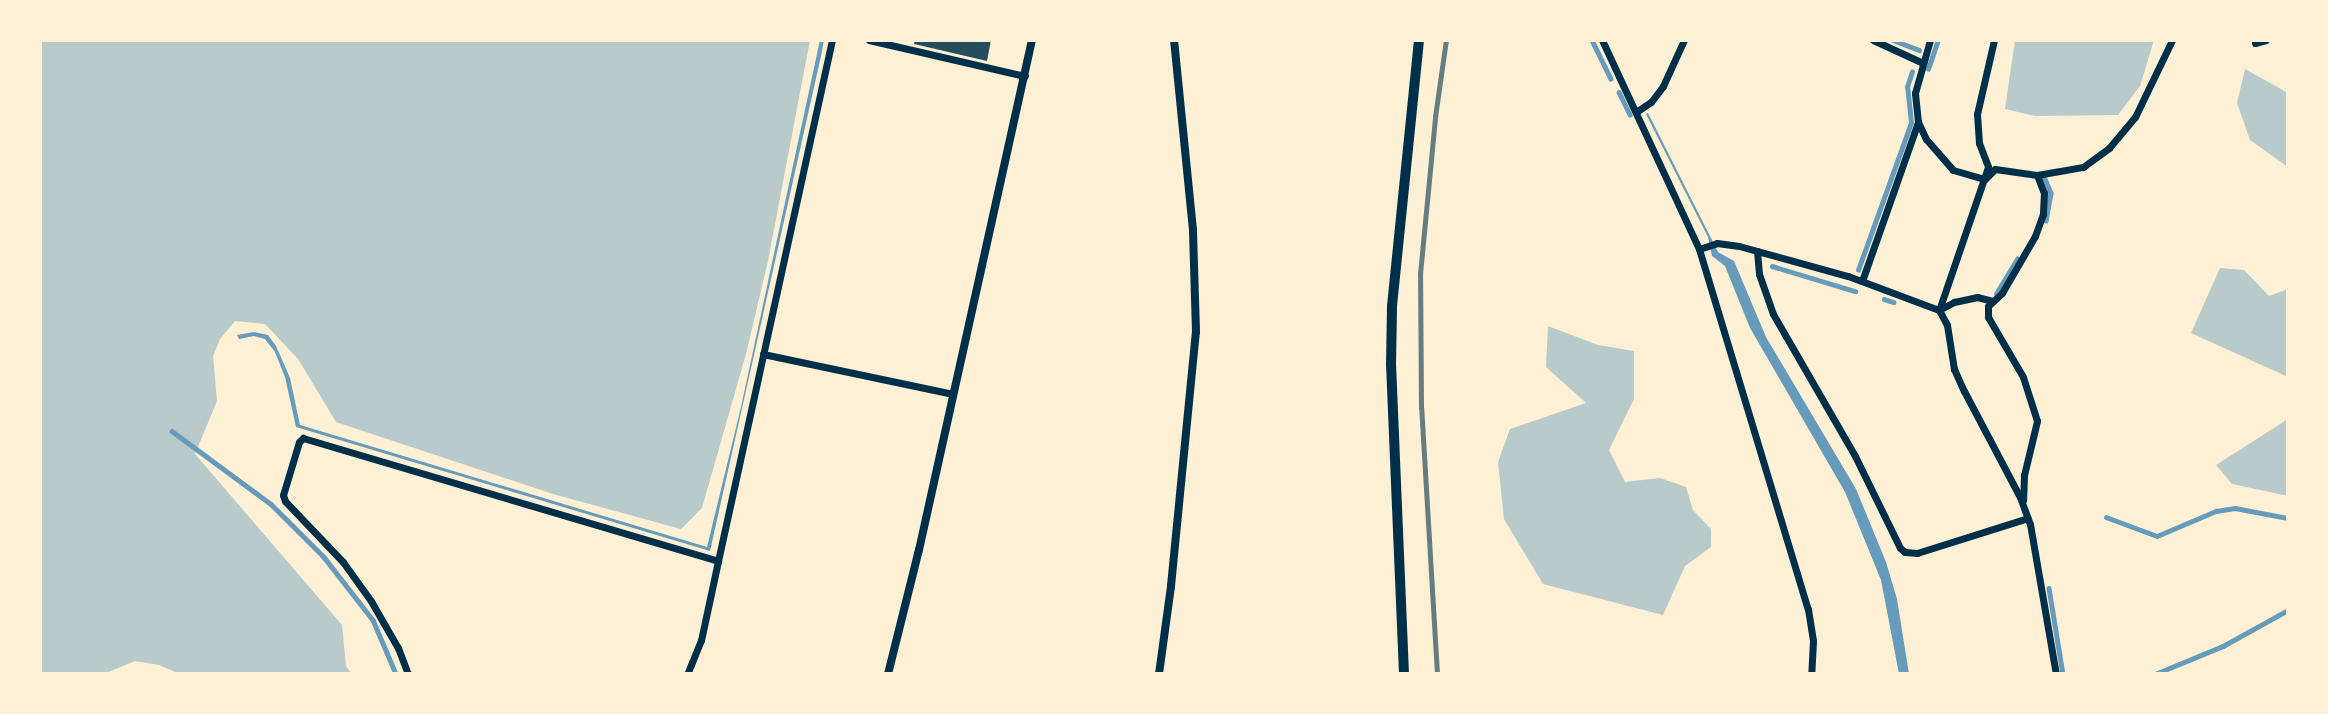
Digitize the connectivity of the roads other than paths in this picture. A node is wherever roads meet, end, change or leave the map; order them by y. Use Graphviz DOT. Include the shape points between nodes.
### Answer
graph roads {
  1 [pos="832,40"];
  2 [pos="869,40"];
  3 [pos="1032,40"];
  4 [pos="1174,40"];
  5 [pos="1419,40"];
  6 [pos="1602,40"];
  7 [pos="1684,40"];
  8 [pos="1873,40"];
  9 [pos="1930,40"];
  10 [pos="1994,40"];
  11 [pos="2172,40"];
  12 [pos="2266,40"];
  13 [pos="2255,43"];
  14 [pos="1923,63"];
  15 [pos="1025,76"];
  16 [pos="1636,112"];
  17 [pos="1918,122"];
  18 [pos="2036,175"];
  19 [pos="1985,179"];
  20 [pos="1699,249"];
  21 [pos="1758,251"];
  22 [pos="1861,281"];
  23 [pos="1993,301"];
  24 [pos="1939,310"];
  25 [pos="764,354"];
  26 [pos="952,394"];
  27 [pos="2023,505"];
  28 [pos="2028,518"];
  29 [pos="718,561"];
  30 [pos="408,674"];
  31 [pos="687,674"];
  32 [pos="888,674"];
  33 [pos="1159,674"];
  34 [pos="1405,674"];
  35 [pos="1811,674"];
  36 [pos="2056,674"];
  1 -- 25 [label="street"];
  2 -- 15 [label="street"];
  3 -- 15 [label="street"];
  4 -- 33 [label="street" via="1193,230 1196,332"];
  5 -- 34 [label="highway" via="1392,306"];
  6 -- 16 [label="street"];
  7 -- 16 [label="street" via="1663,86"];
  8 -- 14 [label="street"];
  9 -- 14 [label="street"];
  10 -- 19 [label="street" via="1977,114 1979,143 1988,167"];
  11 -- 18 [label="street" via="2135,117 2109,148 2083,167"];
  12 -- 13 [label="street"];
  14 -- 17 [label="street" via="1915,93"];
  15 -- 26 [label="street"];
  16 -- 20 [label="street"];
  17 -- 19 [label="street" via="1926,139 1953,170"];
  17 -- 22 [label="street"];
  18 -- 19 [label="street" via="1995,169"];
  18 -- 23 [label="street" via="2044,193 2040,224 2002,293"];
  19 -- 24 [label="street"];
  20 -- 21 [label="street" via="1729,244"];
  20 -- 35 [label="street" via="1808,609 1813,640"];
  21 -- 22 [label="street"];
  21 -- 28 [label="street" via="1759,274 1773,314 1855,456 1900,548 1917,553"];
  22 -- 24 [label="street"];
  23 -- 24 [label="street" via="1977,297"];
  23 -- 27 [label="street" via="1988,317 2021,372 2037,421 2024,474"];
  24 -- 27 [label="street" via="1947,325 1954,369"];
  25 -- 26 [label="street"];
  25 -- 29 [label="street"];
  26 -- 32 [label="street"];
  27 -- 28 [label="street"];
  28 -- 36 [label="street"];
  29 -- 30 [label="street" via="303,438 283,495 285,501 343,562 378,613"];
  29 -- 31 [label="street" via="701,639"];
}
